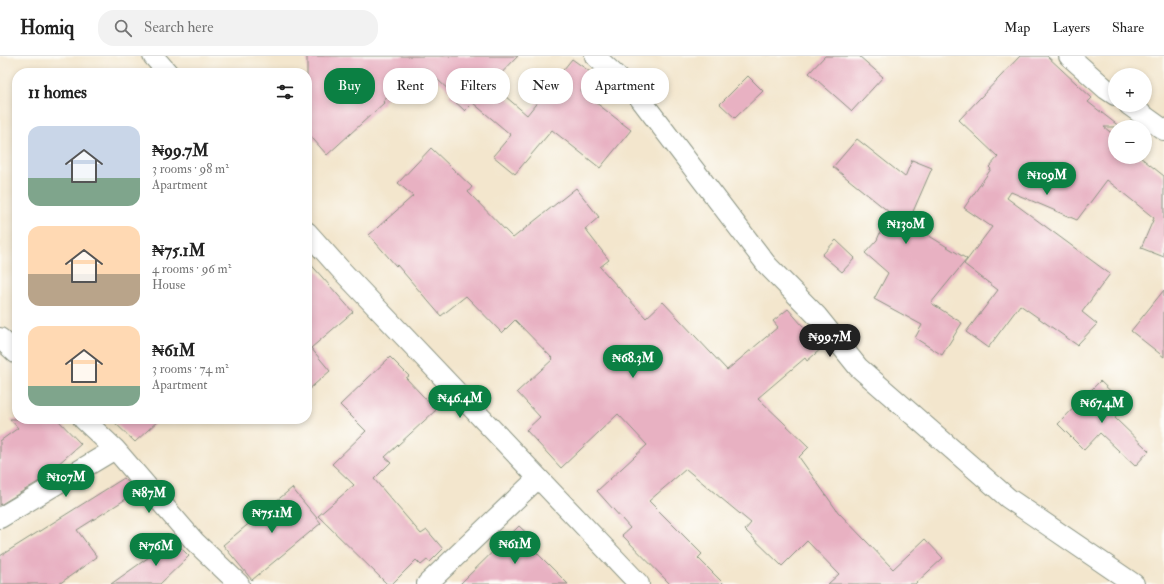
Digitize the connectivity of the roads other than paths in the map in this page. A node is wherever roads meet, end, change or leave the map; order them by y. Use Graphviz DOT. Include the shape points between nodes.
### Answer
graph roads {
  1 [pos="154,56"];
  2 [pos="594,56"];
  3 [pos="1070,56"];
  4 [pos="164,68"];
  5 [pos="1108,90"];
  6 [pos="1139,112"];
  7 [pos="1164,130"];
  8 [pos="312,238"];
  9 [pos="0,338"];
  10 [pos="12,349"];
  11 [pos="88,424"];
  12 [pos="115,449"];
  13 [pos="538,478"];
  14 [pos="0,518"];
  15 [pos="240,584"];
  16 [pos="427,584"];
  17 [pos="639,584"];
  18 [pos="1134,584"];
  1 -- 4 [label="street"];
  2 -- 18 [label="street" via="638,96 767,265 817,316 858,367 1008,498"];
  3 -- 5 [label="street"];
  6 -- 7 [label="street"];
  8 -- 13 [label="street"];
  9 -- 10 [label="street"];
  11 -- 12 [label="street"];
  12 -- 14 [label="street"];
  12 -- 15 [label="street" via="195,542"];
  13 -- 16 [label="street"];
  13 -- 17 [label="street"];
}
